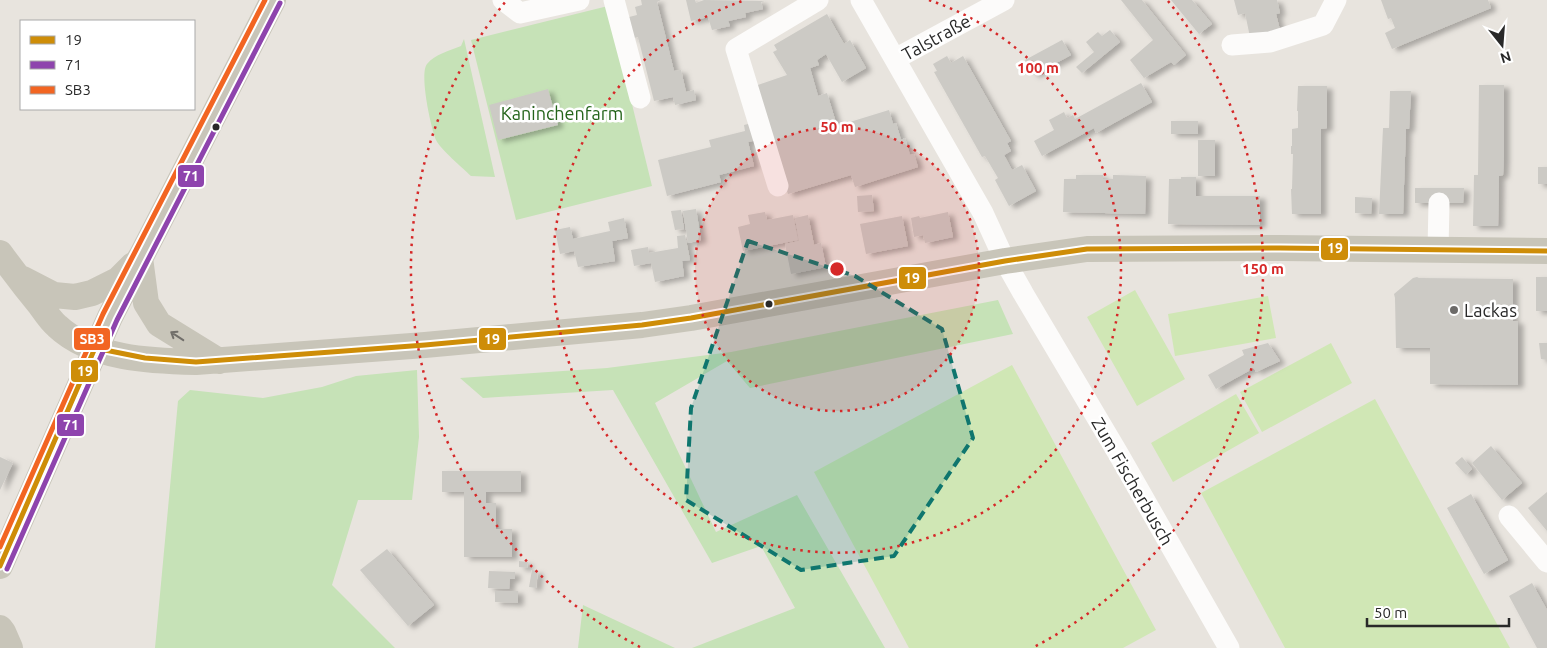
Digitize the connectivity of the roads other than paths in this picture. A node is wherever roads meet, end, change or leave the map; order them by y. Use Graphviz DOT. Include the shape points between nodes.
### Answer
graph roads {
  1 [pos="273,0"];
  2 [pos="503,0"];
  3 [pos="579,0"];
  4 [pos="614,0"];
  5 [pos="818,0"];
  6 [pos="861,0"];
  7 [pos="1004,0"];
  8 [pos="1336,0"];
  9 [pos="1232,45"];
  10 [pos="895,59"];
  11 [pos="640,98"];
  12 [pos="778,186"];
  13 [pos="1439,203"];
  14 [pos="1438,250"];
  15 [pos="1547,251"];
  16 [pos="0,253"];
  17 [pos="140,258"];
  18 [pos="1005,261"];
  19 [pos="15,275"];
  20 [pos="95,348"];
  21 [pos="219,361"];
  22 [pos="1509,516"];
  23 [pos="1547,562"];
  24 [pos="0,566"];
  25 [pos="0,628"];
  26 [pos="10,648"];
  27 [pos="1229,648"];
  1 -- 17 [label="main road"];
  2 -- 3 [label="street" via="520,13"];
  4 -- 11 [label="street"];
  5 -- 12 [label="street" via="736,49"];
  6 -- 10 [label="street, Zum Fischerbusch"];
  7 -- 10 [label="street, Talstraße"];
  8 -- 9 [label="street" via="1323,25 1270,42"];
  10 -- 18 [label="street, Zum Fischerbusch" via="983,213"];
  13 -- 14 [label="street"];
  14 -- 15 [label="main road"];
  14 -- 18 [label="main road" via="1087,249"];
  16 -- 19 [label="main road"];
  17 -- 19 [label="main road" via="118,280 92,293 75,297 54,295"];
  17 -- 20 [label="main road"];
  21 -- 17 [label="main road, one-way" via="158,324 146,303"];
  18 -- 21 [label="main road" via="642,326"];
  18 -- 27 [label="street, Zum Fischerbusch"];
  19 -- 20 [label="main road" via="56,326 75,340"];
  20 -- 21 [label="main road" via="162,361"];
  20 -- 24 [label="main road"];
  22 -- 23 [label="street"];
  25 -- 26 [label="main road"];
}
